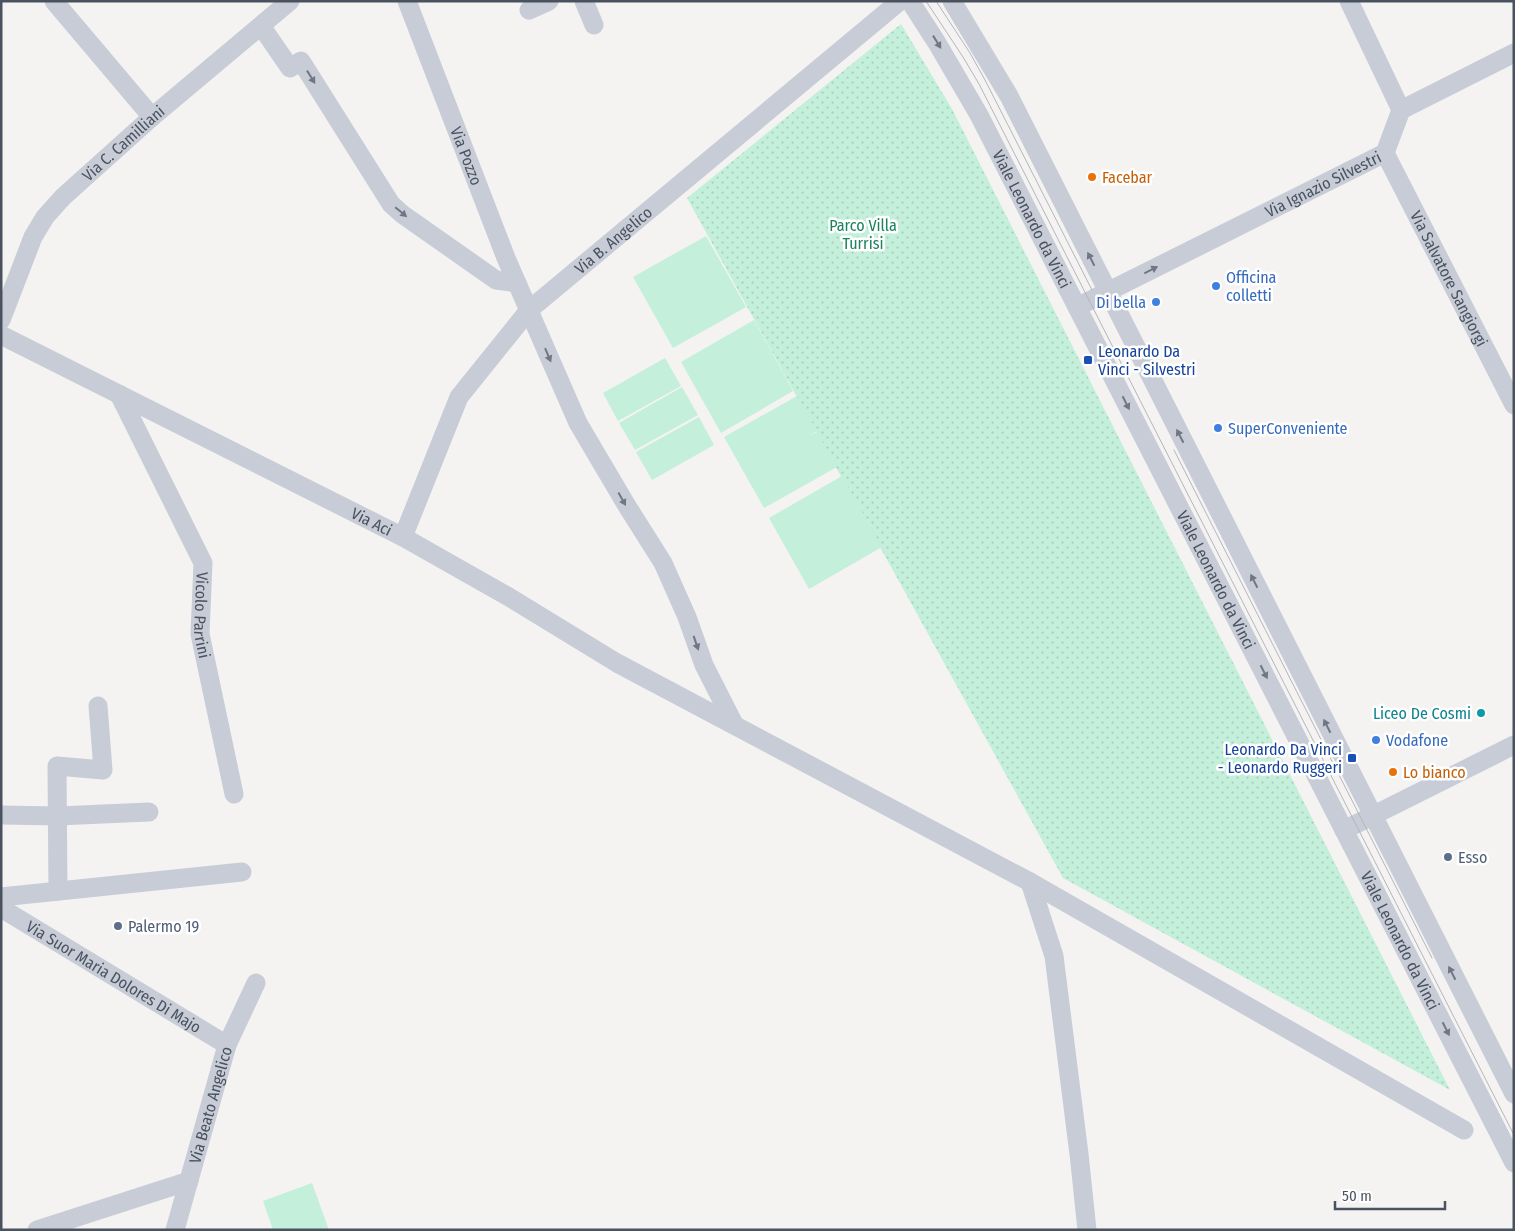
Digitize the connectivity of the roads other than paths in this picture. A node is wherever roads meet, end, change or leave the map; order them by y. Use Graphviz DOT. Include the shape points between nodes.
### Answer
graph roads {
  1 [pos="54,1"];
  2 [pos="290,1"];
  3 [pos="407,1"];
  4 [pos="549,1"];
  5 [pos="584,1"];
  6 [pos="900,1"];
  7 [pos="910,1"];
  8 [pos="952,1"];
  9 [pos="1349,1"];
  10 [pos="529,10"];
  11 [pos="594,25"];
  12 [pos="261,26"];
  13 [pos="1514,53"];
  14 [pos="1401,110"];
  15 [pos="152,117"];
  16 [pos="1385,153"];
  17 [pos="517,283"];
  18 [pos="1108,292"];
  19 [pos="1077,307"];
  20 [pos="529,310"];
  21 [pos="1,320"];
  22 [pos="1,335"];
  23 [pos="119,394"];
  24 [pos="1514,405"];
  25 [pos="404,537"];
  26 [pos="98,706"];
  27 [pos="734,724"];
  28 [pos="1514,745"];
  29 [pos="234,794"];
  30 [pos="150,812"];
  31 [pos="1,815"];
  32 [pos="57,816"];
  33 [pos="1372,816"];
  34 [pos="1344,830"];
  35 [pos="242,872"];
  36 [pos="1030,882"];
  37 [pos="58,891"];
  38 [pos="1,897"];
  39 [pos="1,908"];
  40 [pos="256,983"];
  41 [pos="227,1045"];
  42 [pos="1514,1094"];
  43 [pos="1464,1130"];
  44 [pos="1514,1163"];
  45 [pos="188,1181"];
  46 [pos="37,1230"];
  47 [pos="174,1230"];
  48 [pos="1086,1230"];
  1 -- 15 [label="street"];
  2 -- 12 [label="street, Via C. Camilliani"];
  3 -- 17 [label="street, Via Pozzo"];
  4 -- 10 [label="street"];
  5 -- 11 [label="street"];
  6 -- 20 [label="street, Via B. Angelico"];
  7 -- 19 [label="street, Viale Leonardo da Vinci, one-way" via="979,115"];
  18 -- 8 [label="street, Viale Leonardo da Vinci, one-way" via="1009,96"];
  9 -- 14 [label="street"];
  12 -- 15 [label="street, Via C. Camilliani"];
  12 -- 17 [label="street, one-way" via="290,68 301,61 391,204 496,280"];
  13 -- 14 [label="street"];
  14 -- 16 [label="street, Via Ignazio Silvestri"];
  15 -- 21 [label="street, Via C. Camilliani" via="45,217 33,237"];
  18 -- 16 [label="street, Via Ignazio Silvestri, one-way"];
  16 -- 24 [label="street, Via Salvatore Sangiorgi"];
  17 -- 20 [label="street, Via Pozzo"];
  18 -- 19 [label="street, Via Ignazio Silvestri"];
  33 -- 18 [label="street, Viale Leonardo da Vinci, one-way"];
  19 -- 34 [label="street, Viale Leonardo da Vinci, one-way"];
  20 -- 25 [label="street, Via B. Angelico" via="459,397"];
  20 -- 27 [label="street, Via Pozzo, one-way" via="578,423 671,578 704,665"];
  22 -- 23 [label="street, Via Aci"];
  23 -- 25 [label="street, Via Aci"];
  23 -- 29 [label="street, Vicolo Parrini" via="203,562 200,634"];
  25 -- 27 [label="street, Via Aci" via="618,663"];
  26 -- 32 [label="street" via="103,770 57,766"];
  27 -- 36 [label="street, Via Aci"];
  28 -- 33 [label="street"];
  30 -- 32 [label="street"];
  31 -- 32 [label="street"];
  32 -- 37 [label="street"];
  33 -- 34 [label="street"];
  42 -- 33 [label="street, Viale Leonardo da Vinci, one-way"];
  34 -- 44 [label="street, Viale Leonardo da Vinci, one-way"];
  35 -- 37 [label="street"];
  36 -- 43 [label="street, Via Aci"];
  36 -- 48 [label="street" via="1054,956"];
  37 -- 38 [label="street"];
  39 -- 41 [label="street, Via Suor Maria Dolores Di Majo"];
  40 -- 41 [label="street, Via Beato Angelico"];
  41 -- 45 [label="street, Via Beato Angelico"];
  45 -- 46 [label="street"];
  45 -- 47 [label="street, Via Beato Angelico"];
}
